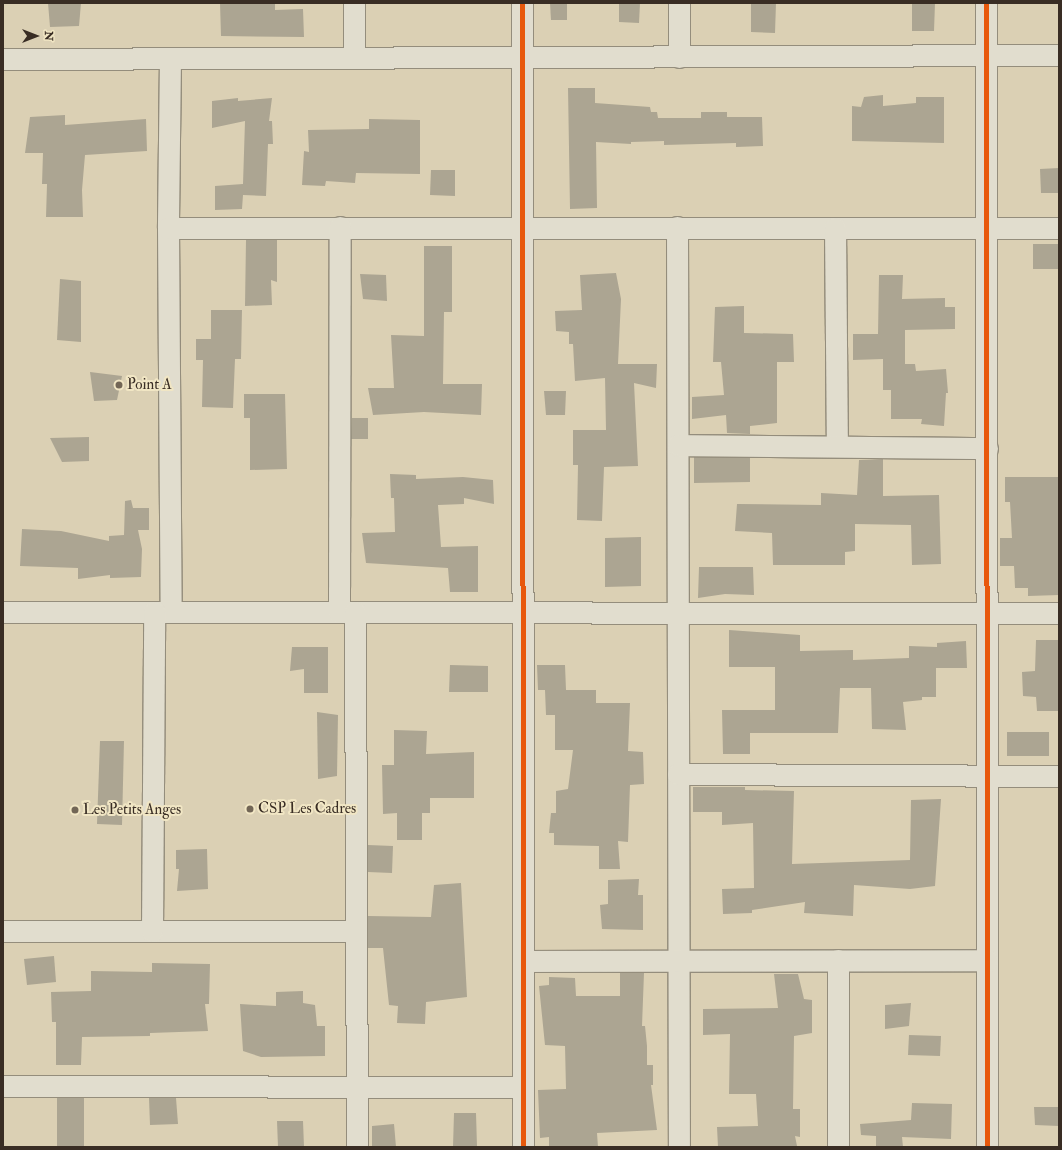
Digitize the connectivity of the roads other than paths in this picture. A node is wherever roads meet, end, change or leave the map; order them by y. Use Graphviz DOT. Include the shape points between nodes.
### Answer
graph roads {
  1 [pos="354,3"];
  2 [pos="522,3"];
  3 [pos="679,3"];
  4 [pos="986,3"];
  5 [pos="1059,55"];
  6 [pos="986,56"];
  7 [pos="522,57"];
  8 [pos="679,57"];
  9 [pos="170,58"];
  10 [pos="354,58"];
  11 [pos="3,59"];
  12 [pos="340,227"];
  13 [pos="523,227"];
  14 [pos="677,227"];
  15 [pos="168,228"];
  16 [pos="835,228"];
  17 [pos="986,228"];
  18 [pos="1059,228"];
  19 [pos="678,445"];
  20 [pos="836,446"];
  21 [pos="987,448"];
  22 [pos="3,612"];
  23 [pos="163,612"];
  24 [pos="347,612"];
  25 [pos="523,612"];
  26 [pos="678,612"];
  27 [pos="987,613"];
  28 [pos="1059,613"];
  29 [pos="678,774"];
  30 [pos="987,776"];
  31 [pos="1059,776"];
  32 [pos="3,931"];
  33 [pos="152,931"];
  34 [pos="356,931"];
  35 [pos="678,960"];
  36 [pos="838,960"];
  37 [pos="987,960"];
  38 [pos="523,961"];
  39 [pos="3,1086"];
  40 [pos="357,1087"];
  41 [pos="523,1087"];
  42 [pos="357,1147"];
  43 [pos="523,1147"];
  44 [pos="679,1147"];
  45 [pos="838,1147"];
  46 [pos="987,1147"];
  1 -- 10 [label="street"];
  2 -- 7 [label="street"];
  3 -- 8 [label="street"];
  4 -- 6 [label="street"];
  5 -- 6 [label="street"];
  6 -- 8 [label="street"];
  6 -- 17 [label="street"];
  7 -- 8 [label="street"];
  7 -- 10 [label="street"];
  7 -- 13 [label="street"];
  9 -- 10 [label="street"];
  9 -- 11 [label="street"];
  9 -- 15 [label="street"];
  12 -- 13 [label="street"];
  12 -- 15 [label="street"];
  12 -- 24 [label="street"];
  13 -- 14 [label="street"];
  13 -- 25 [label="street"];
  14 -- 16 [label="street"];
  14 -- 19 [label="street"];
  15 -- 23 [label="street"];
  16 -- 17 [label="street"];
  16 -- 20 [label="street"];
  17 -- 18 [label="street"];
  17 -- 21 [label="street"];
  19 -- 20 [label="street"];
  19 -- 26 [label="street"];
  20 -- 21 [label="street"];
  21 -- 27 [label="street"];
  22 -- 23 [label="street"];
  23 -- 24 [label="street"];
  23 -- 33 [label="street"];
  24 -- 25 [label="street"];
  24 -- 34 [label="street"];
  25 -- 26 [label="street"];
  25 -- 38 [label="street"];
  26 -- 27 [label="street"];
  26 -- 29 [label="street"];
  27 -- 28 [label="street"];
  27 -- 30 [label="street"];
  29 -- 30 [label="street"];
  29 -- 35 [label="street"];
  30 -- 31 [label="street"];
  30 -- 37 [label="street"];
  32 -- 33 [label="street"];
  33 -- 34 [label="street"];
  34 -- 40 [label="street"];
  35 -- 36 [label="street"];
  35 -- 38 [label="street"];
  35 -- 44 [label="street"];
  36 -- 37 [label="street"];
  36 -- 45 [label="street"];
  37 -- 46 [label="street"];
  38 -- 41 [label="street"];
  39 -- 40 [label="street"];
  40 -- 41 [label="street"];
  40 -- 42 [label="street"];
  41 -- 43 [label="street"];
}
